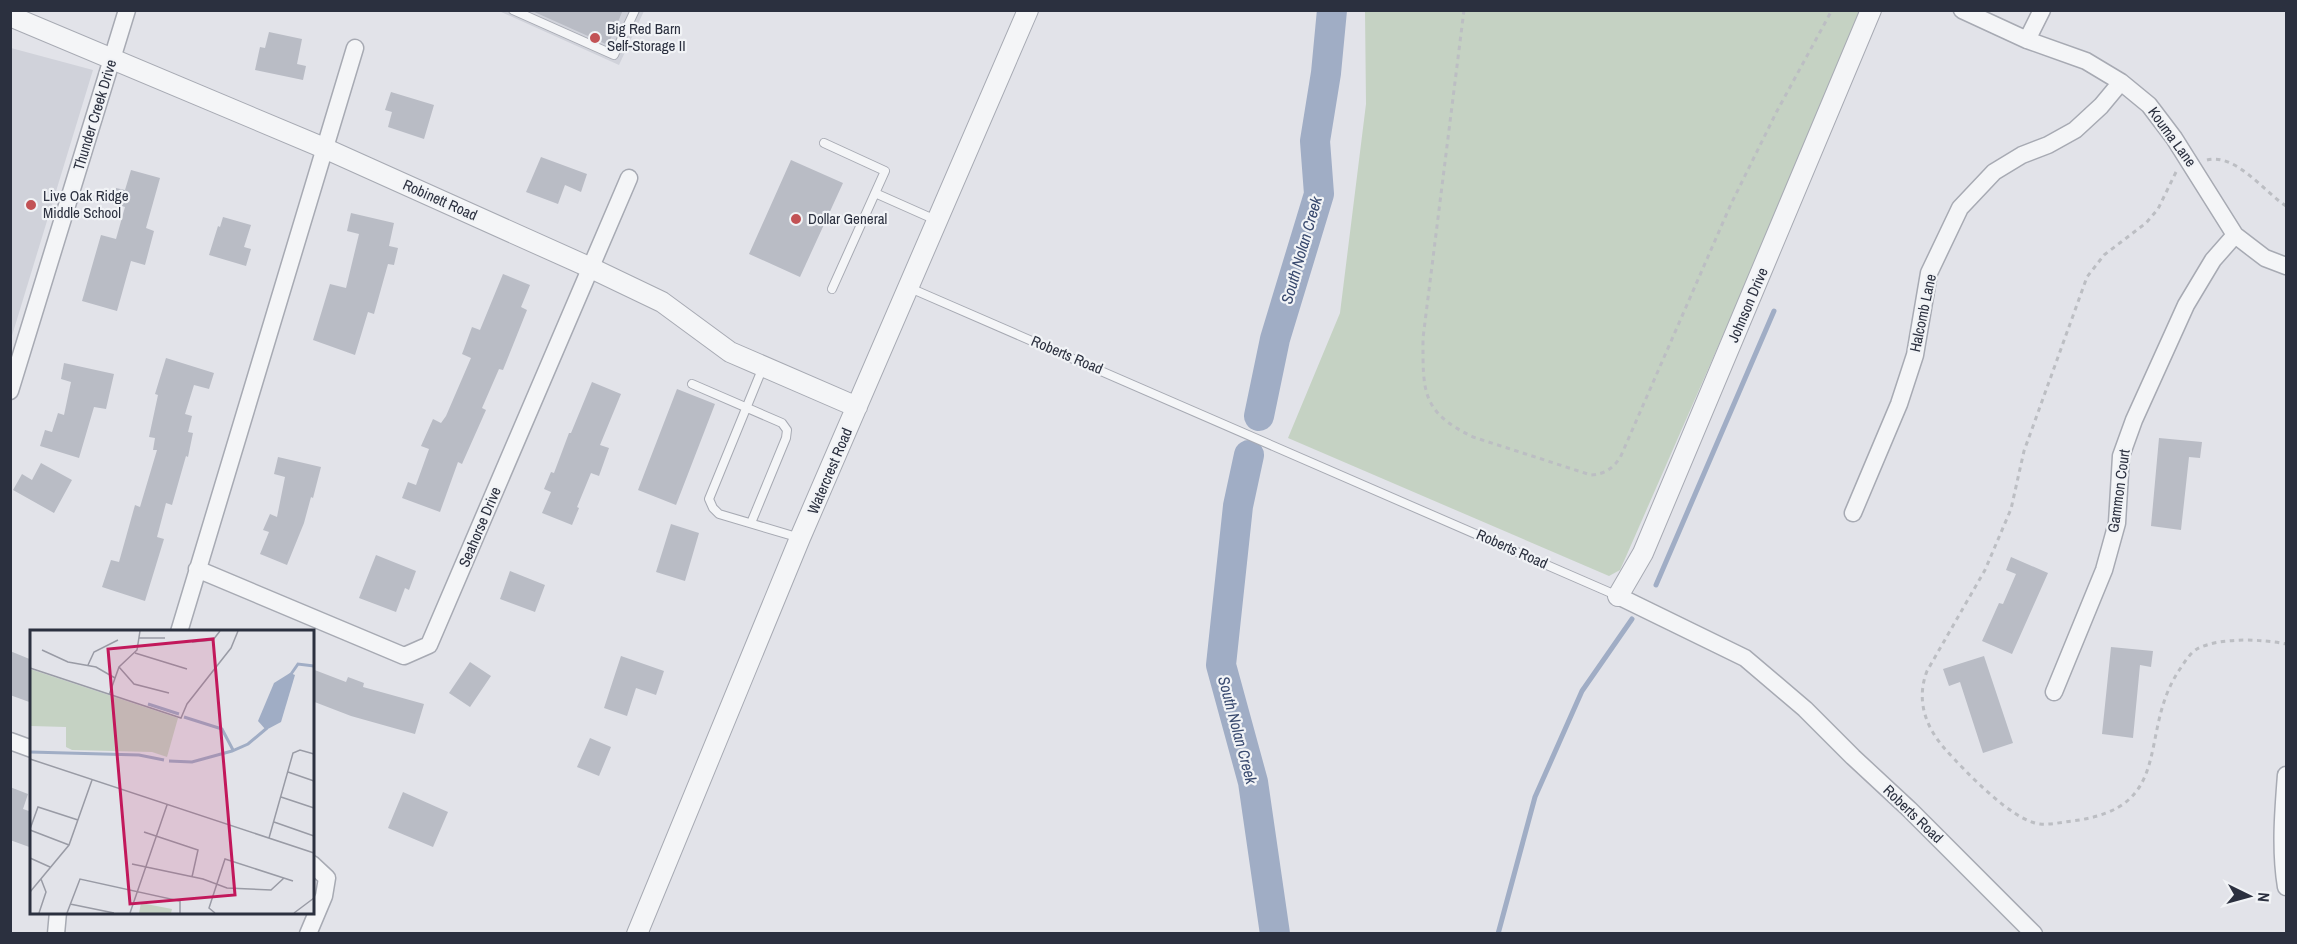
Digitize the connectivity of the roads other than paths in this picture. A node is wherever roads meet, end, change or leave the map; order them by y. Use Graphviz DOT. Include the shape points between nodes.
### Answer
graph roads {
  1 [pos="127,10"];
  2 [pos="513,10"];
  3 [pos="635,10"];
  4 [pos="1028,10"];
  5 [pos="1871,10"];
  6 [pos="1962,10"];
  7 [pos="2042,10"];
  8 [pos="10,16"];
  9 [pos="2027,40"];
  10 [pos="355,48"];
  11 [pos="113,58"];
  12 [pos="2121,82"];
  13 [pos="824,143"];
  14 [pos="324,148"];
  15 [pos="629,178"];
  16 [pos="875,193"];
  17 [pos="938,222"];
  18 [pos="2235,236"];
  19 [pos="2286,266"];
  20 [pos="591,268"];
  21 [pos="910,288"];
  22 [pos="832,289"];
  23 [pos="763,366"];
  24 [pos="692,384"];
  25 [pos="10,391"];
  26 [pos="857,407"];
  27 [pos="746,408"];
  28 [pos="1853,513"];
  29 [pos="751,523"];
  30 [pos="800,538"];
  31 [pos="197,569"];
  32 [pos="1617,596"];
  33 [pos="180,630"];
  34 [pos="2054,692"];
  35 [pos="10,741"];
  36 [pos="30,748"];
  37 [pos="2286,776"];
  38 [pos="314,866"];
  39 [pos="2286,888"];
  40 [pos="58,914"];
  41 [pos="56,933"];
  42 [pos="308,933"];
  43 [pos="637,933"];
  44 [pos="2034,933"];
  1 -- 11 [label="street, Thunder Creek Drive"];
  2 -- 3 [label="lane" via="614,55"];
  4 -- 17 [label="street, Watercrest Road"];
  5 -- 32 [label="street, Johnson Drive" via="1643,553"];
  6 -- 9 [label="street, Kouma Lane"];
  7 -- 9 [label="street"];
  8 -- 11 [label="street, Robinett Road"];
  9 -- 12 [label="street, Kouma Lane" via="2086,61"];
  10 -- 14 [label="street"];
  11 -- 14 [label="street, Robinett Road"];
  11 -- 25 [label="street, Thunder Creek Drive"];
  12 -- 18 [label="street, Kouma Lane" via="2149,105 2192,164"];
  12 -- 28 [label="street, Halcomb Lane" via="2075,130 1994,172 1960,208 1929,273 1915,355 1899,404"];
  13 -- 16 [label="lane" via="885,171"];
  14 -- 20 [label="street, Robinett Road"];
  14 -- 31 [label="street"];
  15 -- 20 [label="street, Seahorse Drive"];
  16 -- 17 [label="lane"];
  16 -- 22 [label="lane"];
  17 -- 21 [label="street, Watercrest Road"];
  18 -- 19 [label="street, Kouma Lane" via="2265,258"];
  18 -- 34 [label="street, Gammon Court" via="2213,260 2186,305 2134,420 2121,456 2117,523 2104,570"];
  20 -- 23 [label="street, Robinett Road" via="662,302 730,352"];
  20 -- 31 [label="street, Seahorse Drive" via="429,645 404,656"];
  21 -- 26 [label="street, Watercrest Road"];
  21 -- 32 [label="lane, Roberts Road"];
  23 -- 26 [label="street, Robinett Road"];
  23 -- 27 [label="lane"];
  24 -- 27 [label="lane"];
  26 -- 30 [label="street, Watercrest Road"];
  27 -- 29 [label="lane" via="782,423 787,430"];
  27 -- 29 [label="lane" via="709,499 720,514"];
  29 -- 30 [label="lane"];
  30 -- 43 [label="street, Watercrest Road"];
  31 -- 33 [label="street"];
  32 -- 44 [label="street, Roberts Road" via="1745,658 1909,808"];
  35 -- 36 [label="street"];
  37 -- 39 [label="street" via="2282,863"];
  38 -- 42 [label="street" via="327,878 324,896"];
  40 -- 41 [label="street"];
}
